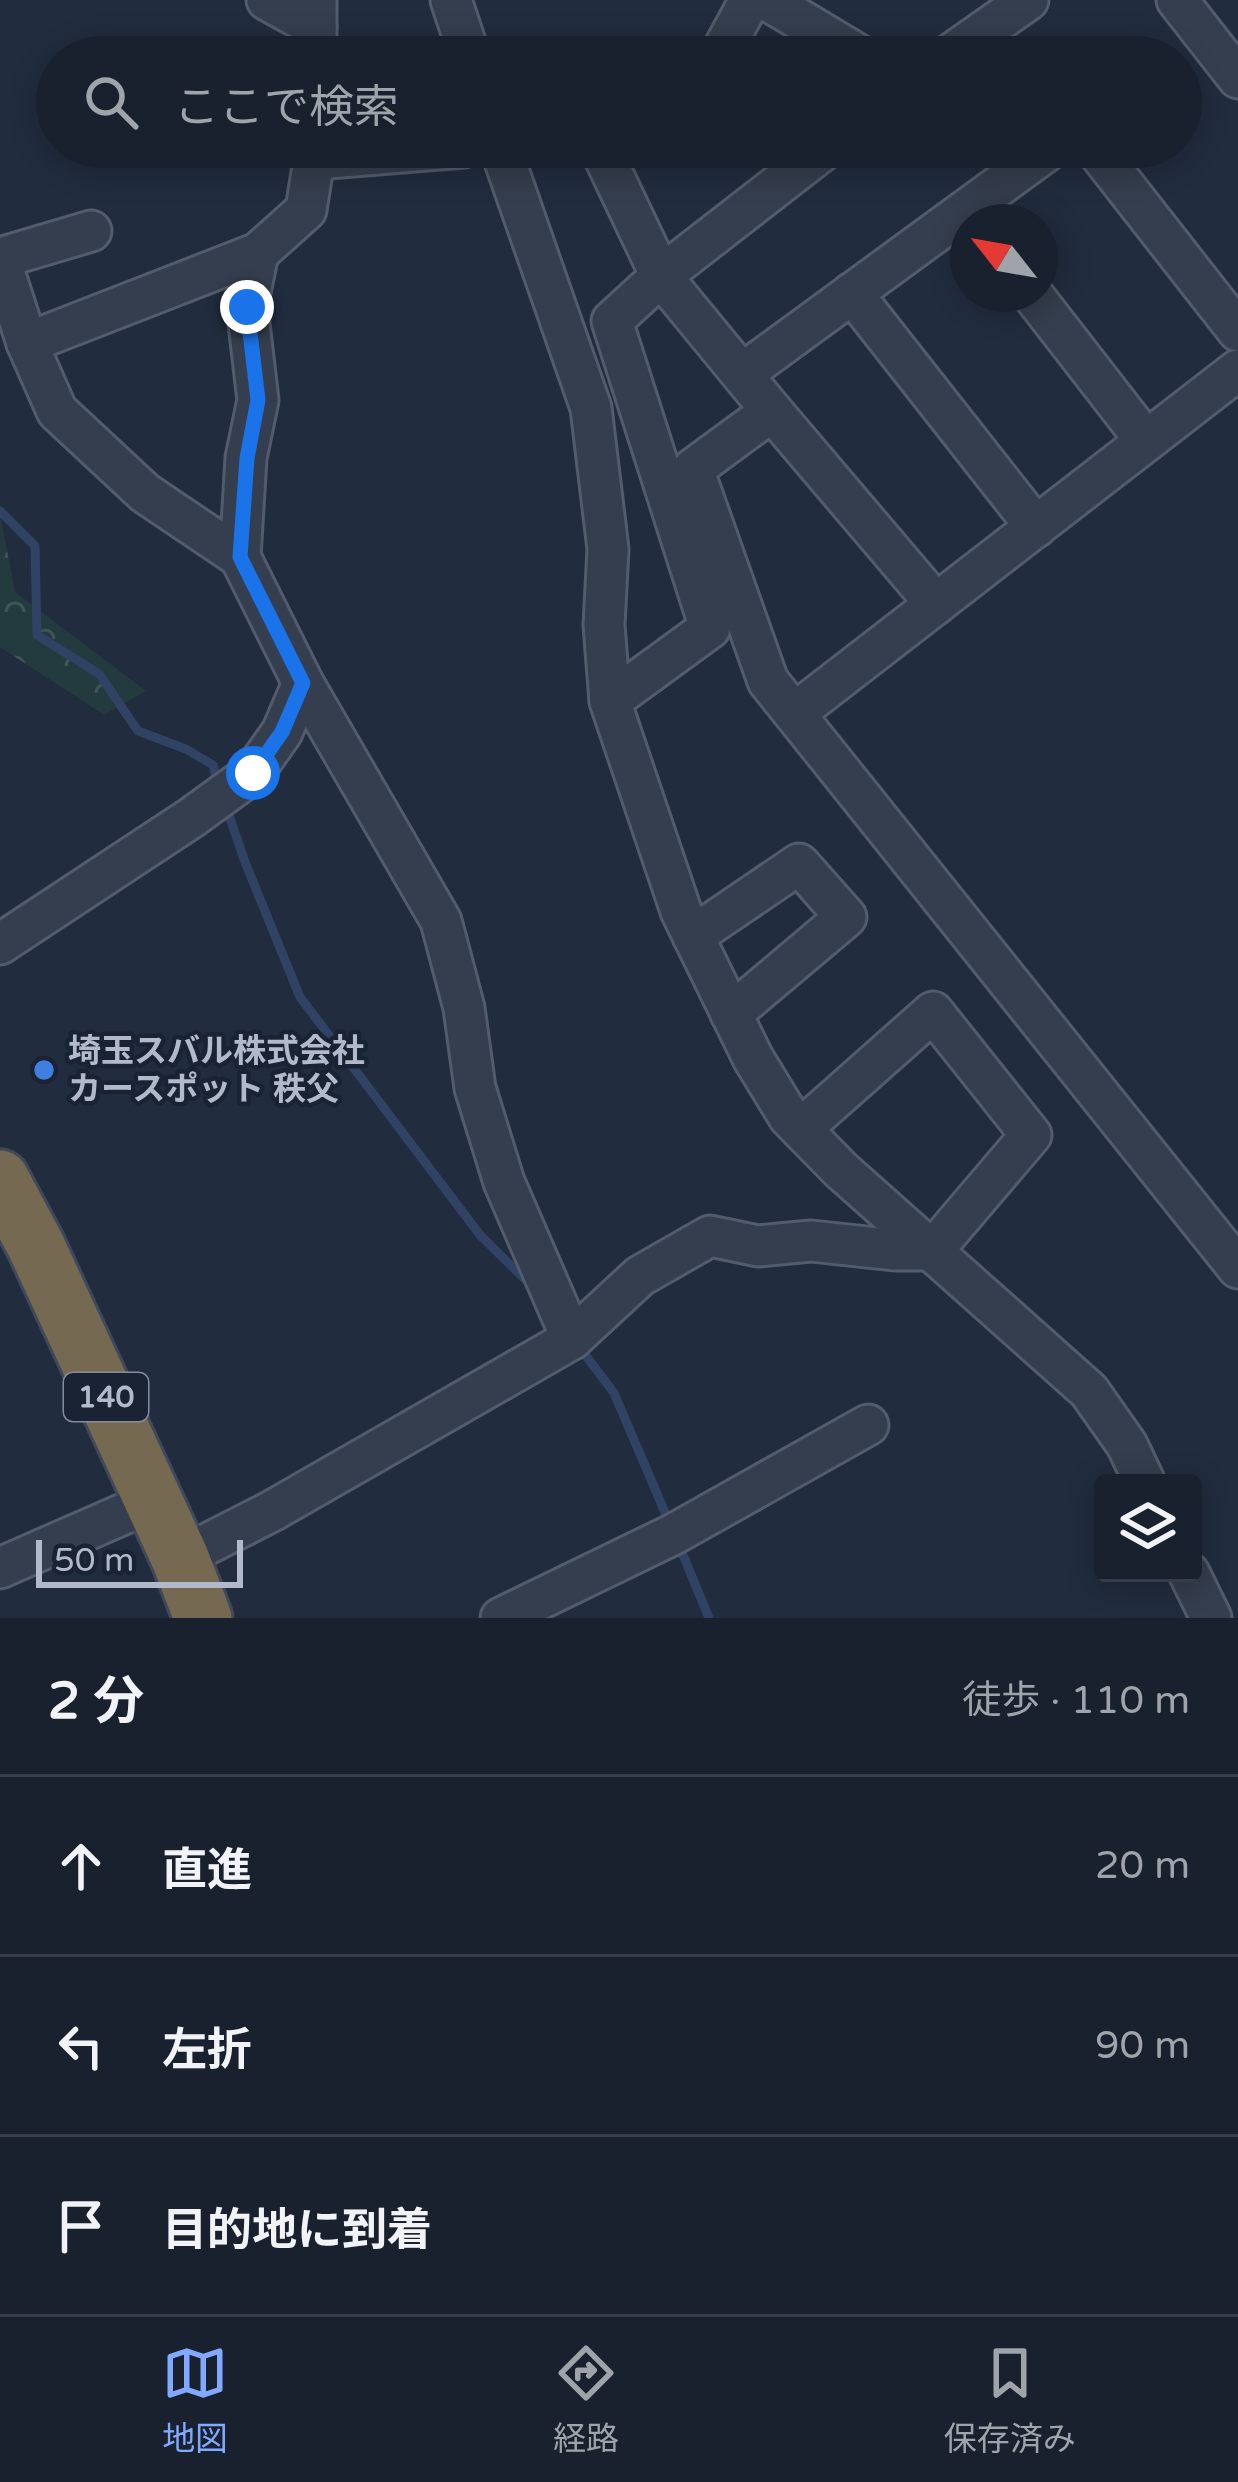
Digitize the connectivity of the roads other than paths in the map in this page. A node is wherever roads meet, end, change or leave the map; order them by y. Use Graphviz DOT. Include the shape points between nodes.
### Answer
graph roads {
  1 [pos="267,0"];
  2 [pos="451,0"];
  3 [pos="750,0"];
  4 [pos="767,0"];
  5 [pos="1028,0"];
  6 [pos="1177,0"];
  7 [pos="316,28"];
  8 [pos="463,36"];
  9 [pos="730,36"];
  10 [pos="827,36"];
  11 [pos="977,36"];
  12 [pos="1187,36"];
  13 [pos="1202,54"];
  14 [pos="1238,78"];
  15 [pos="313,168"];
  16 [pos="507,168"];
  17 [pos="610,168"];
  18 [pos="800,168"];
  19 [pos="1027,168"];
  20 [pos="1110,168"];
  21 [pos="985,204"];
  22 [pos="950,230"];
  23 [pos="91,231"];
  24 [pos="258,253"];
  25 [pos="0,259"];
  26 [pos="661,276"];
  27 [pos="852,293"];
  28 [pos="1046,312"];
  29 [pos="1238,331"];
  30 [pos="27,343"];
  31 [pos="1238,370"];
  32 [pos="742,374"];
  33 [pos="772,412"];
  34 [pos="1146,441"];
  35 [pos="1036,527"];
  36 [pos="240,557"];
  37 [pos="936,604"];
  38 [pos="303,683"];
  39 [pos="610,701"];
  40 [pos="795,713"];
  41 [pos="693,936"];
  42 [pos="0,944"];
  43 [pos="731,1014"];
  44 [pos="801,1129"];
  45 [pos="0,1179"];
  46 [pos="933,1250"];
  47 [pos="18,1252"];
  48 [pos="1238,1268"];
  49 [pos="572,1339"];
  50 [pos="868,1425"];
  51 [pos="1141,1474"];
  52 [pos="153,1501"];
  53 [pos="180,1558"];
  54 [pos="0,1568"];
  55 [pos="1193,1582"];
  56 [pos="203,1618"];
  57 [pos="501,1618"];
  58 [pos="1211,1618"];
  1 -- 7 [label="street"];
  2 -- 8 [label="street"];
  3 -- 9 [label="street"];
  4 -- 10 [label="street"];
  5 -- 11 [label="street"];
  6 -- 12 [label="street"];
  13 -- 14 [label="street"];
  15 -- 24 [label="street" via="305,210"];
  16 -- 39 [label="street" via="591,408 608,549"];
  17 -- 26 [label="street"];
  18 -- 26 [label="street"];
  19 -- 21 [label="street"];
  20 -- 29 [label="street"];
  22 -- 27 [label="street"];
  23 -- 25 [label="street"];
  24 -- 30 [label="street"];
  24 -- 36 [label="street" via="247,307 258,400"];
  25 -- 30 [label="street"];
  26 -- 32 [label="street"];
  26 -- 39 [label="street" via="612,321 710,628"];
  27 -- 32 [label="street"];
  27 -- 35 [label="street"];
  28 -- 34 [label="street"];
  30 -- 36 [label="street" via="57,411 145,493"];
  31 -- 34 [label="street"];
  32 -- 33 [label="street"];
  33 -- 37 [label="street"];
  33 -- 40 [label="street" via="693,470 769,681"];
  34 -- 35 [label="street"];
  35 -- 37 [label="street"];
  36 -- 38 [label="street"];
  37 -- 40 [label="street"];
  38 -- 42 [label="street" via="253,773"];
  38 -- 49 [label="street" via="441,921 504,1182"];
  39 -- 41 [label="street"];
  40 -- 48 [label="street"];
  41 -- 43 [label="street"];
  41 -- 43 [label="street" via="799,864 846,917"];
  43 -- 44 [label="street"];
  44 -- 46 [label="street"];
  44 -- 46 [label="street" via="933,1012 1030,1135"];
  45 -- 47 [label="highway, 140"];
  46 -- 49 [label="street" via="812,1241 758,1246 710,1236 640,1276"];
  46 -- 51 [label="street" via="1089,1391"];
  47 -- 52 [label="highway, 140"];
  49 -- 53 [label="street"];
  50 -- 57 [label="street" via="674,1534"];
  52 -- 53 [label="highway, 140"];
  52 -- 54 [label="street"];
  53 -- 56 [label="highway, 140"];
  55 -- 58 [label="street"];
}
